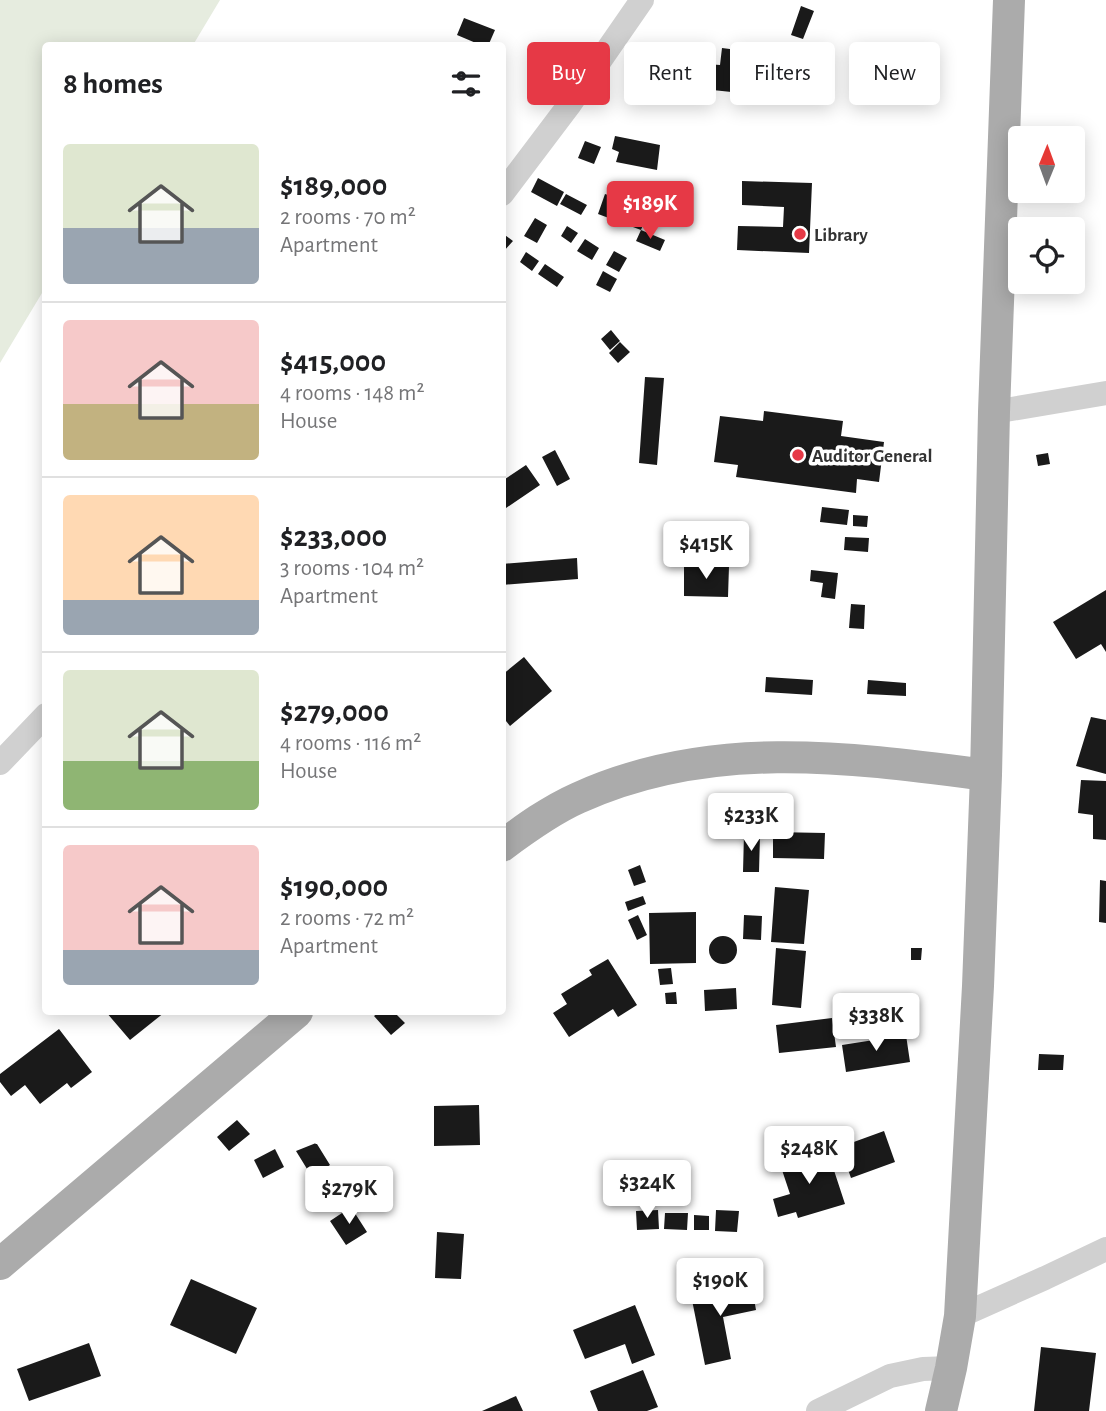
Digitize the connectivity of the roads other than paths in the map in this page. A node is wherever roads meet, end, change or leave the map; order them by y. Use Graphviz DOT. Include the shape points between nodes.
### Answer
graph roads {
  1 [pos="642,0"];
  2 [pos="1009,0"];
  3 [pos="506,189"];
  4 [pos="1106,393"];
  5 [pos="994,412"];
  6 [pos="42,719"];
  7 [pos="0,764"];
  8 [pos="986,775"];
  9 [pos="506,843"];
  10 [pos="293,1015"];
  11 [pos="1106,1249"];
  12 [pos="0,1264"];
  13 [pos="960,1316"];
  14 [pos="951,1368"];
  15 [pos="818,1411"];
  16 [pos="941,1411"];
  1 -- 3 [label="street"];
  2 -- 5 [label="main road"];
  4 -- 5 [label="street"];
  5 -- 8 [label="main road"];
  6 -- 7 [label="street"];
  8 -- 9 [label="main road" via="826,757 696,762 640,775 578,798"];
  8 -- 13 [label="main road"];
  10 -- 12 [label="main road"];
  11 -- 13 [label="street"];
  13 -- 14 [label="main road"];
  14 -- 15 [label="street" via="890,1376"];
  14 -- 16 [label="main road"];
}
